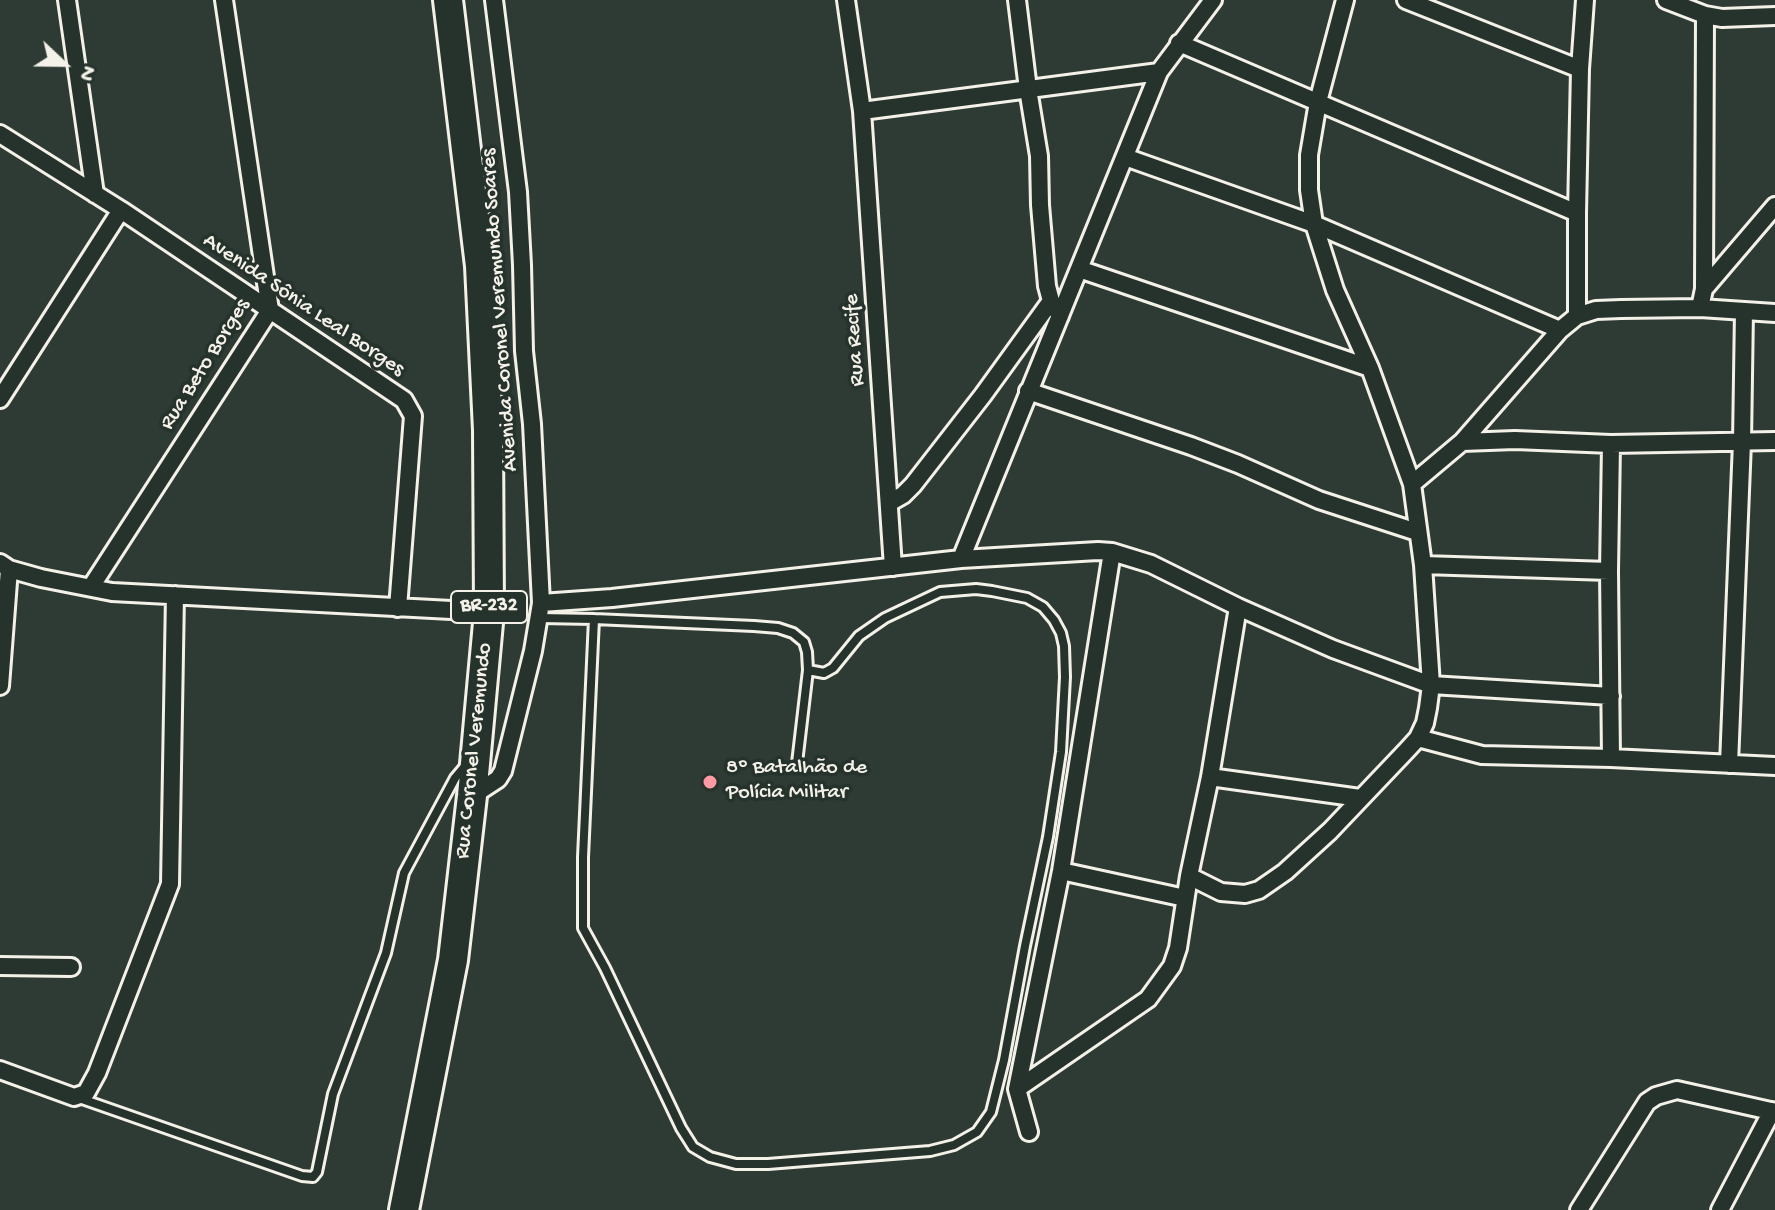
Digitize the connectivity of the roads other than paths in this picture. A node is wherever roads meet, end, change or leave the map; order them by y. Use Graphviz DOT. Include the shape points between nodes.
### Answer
graph roads {
  1 [pos="67,0"];
  2 [pos="224,0"];
  3 [pos="448,0"];
  4 [pos="494,0"];
  5 [pos="846,0"];
  6 [pos="1017,0"];
  7 [pos="1213,0"];
  8 [pos="1345,0"];
  9 [pos="1406,0"];
  10 [pos="1585,0"];
  11 [pos="1666,0"];
  12 [pos="1705,15"];
  13 [pos="1775,16"];
  14 [pos="1179,43"];
  15 [pos="1580,69"];
  16 [pos="1159,72"];
  17 [pos="1028,89"];
  18 [pos="1318,102"];
  19 [pos="862,111"];
  20 [pos="0,134"];
  21 [pos="1125,157"];
  22 [pos="95,194"];
  23 [pos="1775,206"];
  24 [pos="121,210"];
  25 [pos="1577,213"];
  26 [pos="1314,224"];
  27 [pos="1079,269"];
  28 [pos="1704,289"];
  29 [pos="1051,301"];
  30 [pos="1700,308"];
  31 [pos="270,310"];
  32 [pos="1744,311"];
  33 [pos="1775,313"];
  34 [pos="1060,316"];
  35 [pos="1577,316"];
  36 [pos="1560,330"];
  37 [pos="1370,368"];
  38 [pos="1028,391"];
  39 [pos="0,399"];
  40 [pos="1775,441"];
  41 [pos="1462,442"];
  42 [pos="1742,442"];
  43 [pos="1611,444"];
  44 [pos="1412,484"];
  45 [pos="889,503"];
  46 [pos="1417,532"];
  47 [pos="1112,552"];
  48 [pos="961,559"];
  49 [pos="1423,565"];
  50 [pos="4,566"];
  51 [pos="893,567"];
  52 [pos="1609,571"];
  53 [pos="91,587"];
  54 [pos="175,595"];
  55 [pos="1238,607"];
  56 [pos="398,608"];
  57 [pos="540,611"];
  58 [pos="489,612"];
  59 [pos="594,619"];
  60 [pos="808,670"];
  61 [pos="1431,685"];
  62 [pos="0,686"];
  63 [pos="1611,696"];
  64 [pos="1418,738"];
  65 [pos="476,754"];
  66 [pos="1611,758"];
  67 [pos="797,763"];
  68 [pos="1729,764"];
  69 [pos="1775,766"];
  70 [pos="1210,777"];
  71 [pos="472,796"];
  72 [pos="1360,798"];
  73 [pos="1061,871"];
  74 [pos="1189,876"];
  75 [pos="1185,898"];
  76 [pos="0,966"];
  77 [pos="71,967"];
  78 [pos="1,1074"];
  79 [pos="1017,1089"];
  80 [pos="74,1097"];
  81 [pos="1774,1112"];
  82 [pos="1029,1132"];
  83 [pos="404,1210"];
  84 [pos="1579,1210"];
  85 [pos="1720,1210"];
  1 -- 22 [label="street"];
  2 -- 31 [label="street, Rua Beto Borges"];
  3 -- 58 [label="highway, Rua Coronel Veremundo / BR-232" via="480,266"];
  4 -- 57 [label="street, Avenida Coronel Veremundo Soares" via="518,192"];
  5 -- 19 [label="street, Rua Recife"];
  6 -- 17 [label="street"];
  7 -- 14 [label="street"];
  8 -- 18 [label="street"];
  9 -- 15 [label="street"];
  10 -- 15 [label="street"];
  11 -- 12 [label="street"];
  12 -- 13 [label="street"];
  12 -- 28 [label="street"];
  14 -- 16 [label="street"];
  14 -- 18 [label="street"];
  15 -- 25 [label="street"];
  16 -- 17 [label="street"];
  16 -- 21 [label="street"];
  17 -- 19 [label="street"];
  17 -- 29 [label="street"];
  18 -- 25 [label="street"];
  18 -- 26 [label="street" via="1309,155"];
  19 -- 45 [label="street, Rua Recife"];
  20 -- 22 [label="street, Avenida Sônia Leal Borges"];
  21 -- 26 [label="street"];
  21 -- 27 [label="street"];
  22 -- 24 [label="street, Avenida Sônia Leal Borges"];
  23 -- 28 [label="street"];
  24 -- 31 [label="street, Avenida Sônia Leal Borges"];
  24 -- 39 [label="street"];
  25 -- 35 [label="street"];
  26 -- 36 [label="street"];
  26 -- 37 [label="street" via="1335,290"];
  27 -- 34 [label="street"];
  27 -- 37 [label="street"];
  28 -- 30 [label="street"];
  29 -- 34 [label="street"];
  29 -- 45 [label="street" via="913,485"];
  30 -- 32 [label="street"];
  30 -- 35 [label="street" via="1596,310"];
  31 -- 53 [label="street, Rua Beto Borges"];
  31 -- 56 [label="street, Avenida Sônia Leal Borges" via="404,400 413,416"];
  32 -- 33 [label="street"];
  32 -- 42 [label="street"];
  34 -- 38 [label="street"];
  35 -- 36 [label="street"];
  36 -- 41 [label="street"];
  37 -- 44 [label="street"];
  38 -- 46 [label="street"];
  38 -- 48 [label="street"];
  40 -- 42 [label="street"];
  41 -- 43 [label="street"];
  41 -- 44 [label="street"];
  42 -- 43 [label="street"];
  42 -- 68 [label="street"];
  43 -- 52 [label="street"];
  44 -- 46 [label="street"];
  45 -- 51 [label="street, Rua Recife"];
  46 -- 49 [label="street"];
  47 -- 48 [label="street"];
  47 -- 55 [label="street" via="1151,564"];
  47 -- 73 [label="street"];
  48 -- 51 [label="street"];
  49 -- 52 [label="street"];
  49 -- 61 [label="street"];
  50 -- 53 [label="street"];
  50 -- 62 [label="street"];
  51 -- 57 [label="street"];
  52 -- 63 [label="street"];
  53 -- 54 [label="street"];
  54 -- 56 [label="street"];
  54 -- 80 [label="street" via="170,884 97,1073 86,1093"];
  55 -- 61 [label="street"];
  55 -- 70 [label="street"];
  56 -- 58 [label="street"];
  57 -- 59 [label="lane"];
  57 -- 71 [label="street, Avenida Coronel Veremundo Soares" via="503,771"];
  58 -- 65 [label="highway, Rua Coronel Veremundo / BR-232"];
  59 -- 60 [label="lane" via="778,628 804,642"];
  59 -- 60 [label="lane" via="583,928 693,1147 736,1164 930,1151 977,1132 991,1112 1004,1060 1061,752 1064,646 1054,620 1027,598 976,589 940,592 859,636 833,668 824,673"];
  60 -- 67 [label="lane"];
  61 -- 63 [label="street"];
  61 -- 64 [label="street"];
  63 -- 66 [label="street"];
  64 -- 66 [label="street" via="1482,755"];
  64 -- 72 [label="street"];
  65 -- 71 [label="highway, Rua Coronel Veremundo / BR-232"];
  65 -- 80 [label="lane" via="455,778 404,873 386,953 333,1094 313,1177"];
  66 -- 68 [label="street"];
  68 -- 69 [label="street"];
  70 -- 72 [label="street"];
  70 -- 74 [label="street"];
  71 -- 83 [label="highway, Rua Coronel Veremundo / BR-232" via="453,960"];
  72 -- 74 [label="street" via="1285,872 1259,890 1221,892"];
  73 -- 75 [label="street"];
  73 -- 79 [label="street"];
  74 -- 75 [label="street"];
  75 -- 79 [label="street" via="1172,966 1148,999"];
  76 -- 77 [label="street"];
  78 -- 80 [label="street"];
  79 -- 82 [label="street"];
  81 -- 84 [label="street" via="1677,1090 1656,1096 1647,1102"];
  81 -- 85 [label="street"];
}
